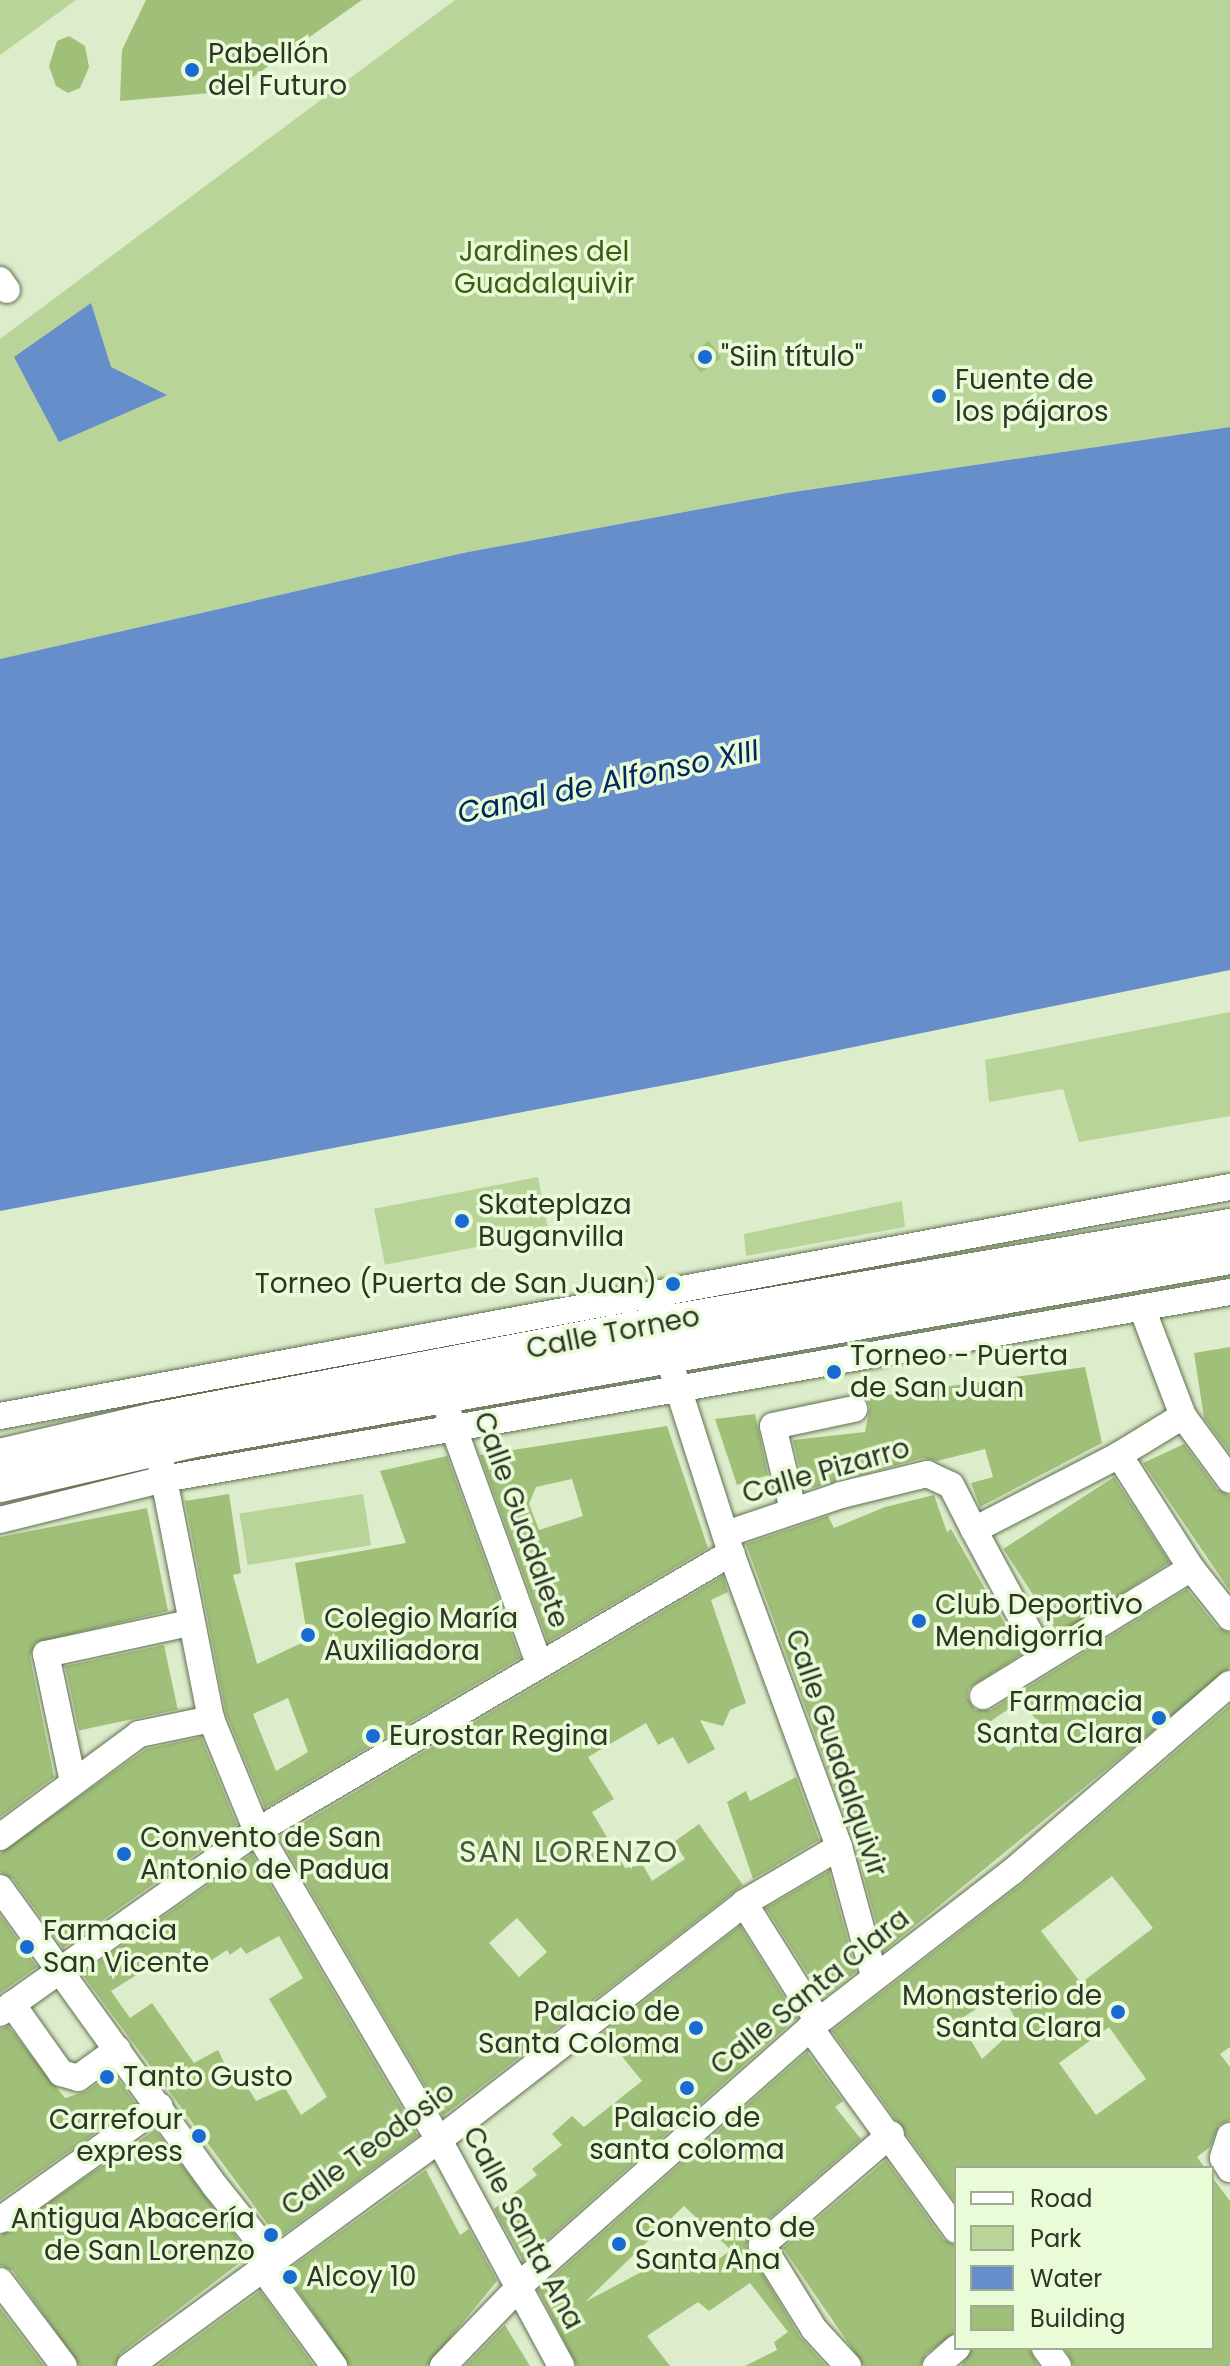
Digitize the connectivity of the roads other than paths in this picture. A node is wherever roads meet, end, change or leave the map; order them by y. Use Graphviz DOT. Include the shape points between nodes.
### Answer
graph roads {
  1 [pos="1230,1187"];
  2 [pos="1230,1226"];
  3 [pos="1230,1257"];
  4 [pos="1230,1292"];
  5 [pos="1142,1308"];
  6 [pos="663,1323"];
  7 [pos="675,1386"];
  8 [pos="445,1396"];
  9 [pos="854,1409"];
  10 [pos="0,1416"];
  11 [pos="1183,1416"];
  12 [pos="453,1430"];
  13 [pos="159,1449"];
  14 [pos="1119,1455"];
  15 [pos="0,1456"];
  16 [pos="1230,1480"];
  17 [pos="0,1485"];
  18 [pos="793,1510"];
  19 [pos="0,1520"];
  20 [pos="974,1530"];
  21 [pos="729,1544"];
  22 [pos="1191,1568"];
  23 [pos="1230,1617"];
  24 [pos="189,1623"];
  25 [pos="1042,1656"];
  26 [pos="539,1664"];
  27 [pos="1230,1684"];
  28 [pos="983,1696"];
  29 [pos="211,1719"];
  30 [pos="73,1782"];
  31 [pos="257,1831"];
  32 [pos="0,1837"];
  33 [pos="839,1847"];
  34 [pos="0,1888"];
  35 [pos="744,1903"];
  36 [pos="60,1970"];
  37 [pos="874,1976"];
  38 [pos="6,2008"];
  39 [pos="814,2024"];
  40 [pos="118,2049"];
  41 [pos="160,2106"];
  42 [pos="891,2134"];
  43 [pos="1230,2136"];
  44 [pos="439,2140"];
  45 [pos="1230,2169"];
  46 [pos="0,2220"];
  47 [pos="954,2227"];
  48 [pos="266,2262"];
  49 [pos="0,2281"];
  50 [pos="517,2290"];
  51 [pos="955,2350"];
  52 [pos="64,2366"];
  53 [pos="130,2366"];
  54 [pos="334,2366"];
  55 [pos="443,2366"];
  56 [pos="561,2366"];
  57 [pos="848,2366"];
  58 [pos="936,2366"];
  1 -- 6 [label="street"];
  2 -- 6 [label="main road, Calle Torneo"];
  3 -- 6 [label="main road, Calle Torneo"];
  4 -- 5 [label="street"];
  5 -- 7 [label="street"];
  5 -- 11 [label="street"];
  6 -- 7 [label="street, Calle Guadalquivir"];
  6 -- 8 [label="main road, Calle Torneo"];
  6 -- 10 [label="street"];
  6 -- 13 [label="main road, Calle Torneo"];
  7 -- 12 [label="street"];
  7 -- 21 [label="street, Calle Guadalquivir"];
  8 -- 12 [label="street, Calle Guadalete"];
  8 -- 13 [label="main road, Calle Torneo"];
  9 -- 18 [label="street" via="773,1426"];
  11 -- 14 [label="street"];
  11 -- 16 [label="street"];
  12 -- 13 [label="street"];
  12 -- 26 [label="street, Calle Guadalete"];
  13 -- 15 [label="main road, Calle Torneo"];
  13 -- 17 [label="main road, Calle Torneo"];
  13 -- 19 [label="street"];
  13 -- 24 [label="street, Calle Santa Ana"];
  14 -- 20 [label="street"];
  14 -- 22 [label="street"];
  18 -- 20 [label="street, Calle Pizarro" via="927,1474 943,1478"];
  18 -- 21 [label="street, Calle Pizarro"];
  20 -- 25 [label="street"];
  21 -- 26 [label="street, Calle Pizarro"];
  21 -- 33 [label="street, Calle Guadalquivir"];
  22 -- 23 [label="street"];
  22 -- 25 [label="street"];
  24 -- 29 [label="street, Calle Santa Ana"];
  24 -- 30 [label="street" via="46,1654"];
  25 -- 28 [label="street"];
  26 -- 31 [label="street, Calle Pizarro"];
  27 -- 37 [label="street, Calle Santa Clara" via="1013,1871"];
  29 -- 30 [label="street" via="139,1734"];
  29 -- 31 [label="street, Calle Santa Ana"];
  30 -- 32 [label="street"];
  31 -- 36 [label="street, Calle Pizarro"];
  31 -- 44 [label="street, Calle Santa Ana"];
  33 -- 35 [label="street, Calle Teodosio"];
  33 -- 37 [label="street, Calle Guadalquivir"];
  34 -- 36 [label="street"];
  35 -- 39 [label="street"];
  35 -- 44 [label="street, Calle Teodosio"];
  36 -- 38 [label="street, Calle Pizarro"];
  36 -- 40 [label="street"];
  37 -- 39 [label="street, Calle Santa Clara"];
  38 -- 40 [label="street" via="61,2073 78,2078"];
  39 -- 42 [label="street"];
  39 -- 50 [label="street, Calle Santa Clara"];
  40 -- 41 [label="street"];
  41 -- 46 [label="street"];
  41 -- 48 [label="street"];
  42 -- 47 [label="street"];
  42 -- 57 [label="street" via="762,2245 814,2329"];
  43 -- 45 [label="street" via="1223,2158"];
  44 -- 48 [label="street, Calle Teodosio"];
  44 -- 50 [label="street, Calle Santa Ana"];
  48 -- 53 [label="street, Calle Teodosio"];
  48 -- 54 [label="street"];
  49 -- 52 [label="street"];
  50 -- 55 [label="street, Calle Santa Clara"];
  50 -- 56 [label="street, Calle Santa Ana"];
  51 -- 58 [label="street"];
}
